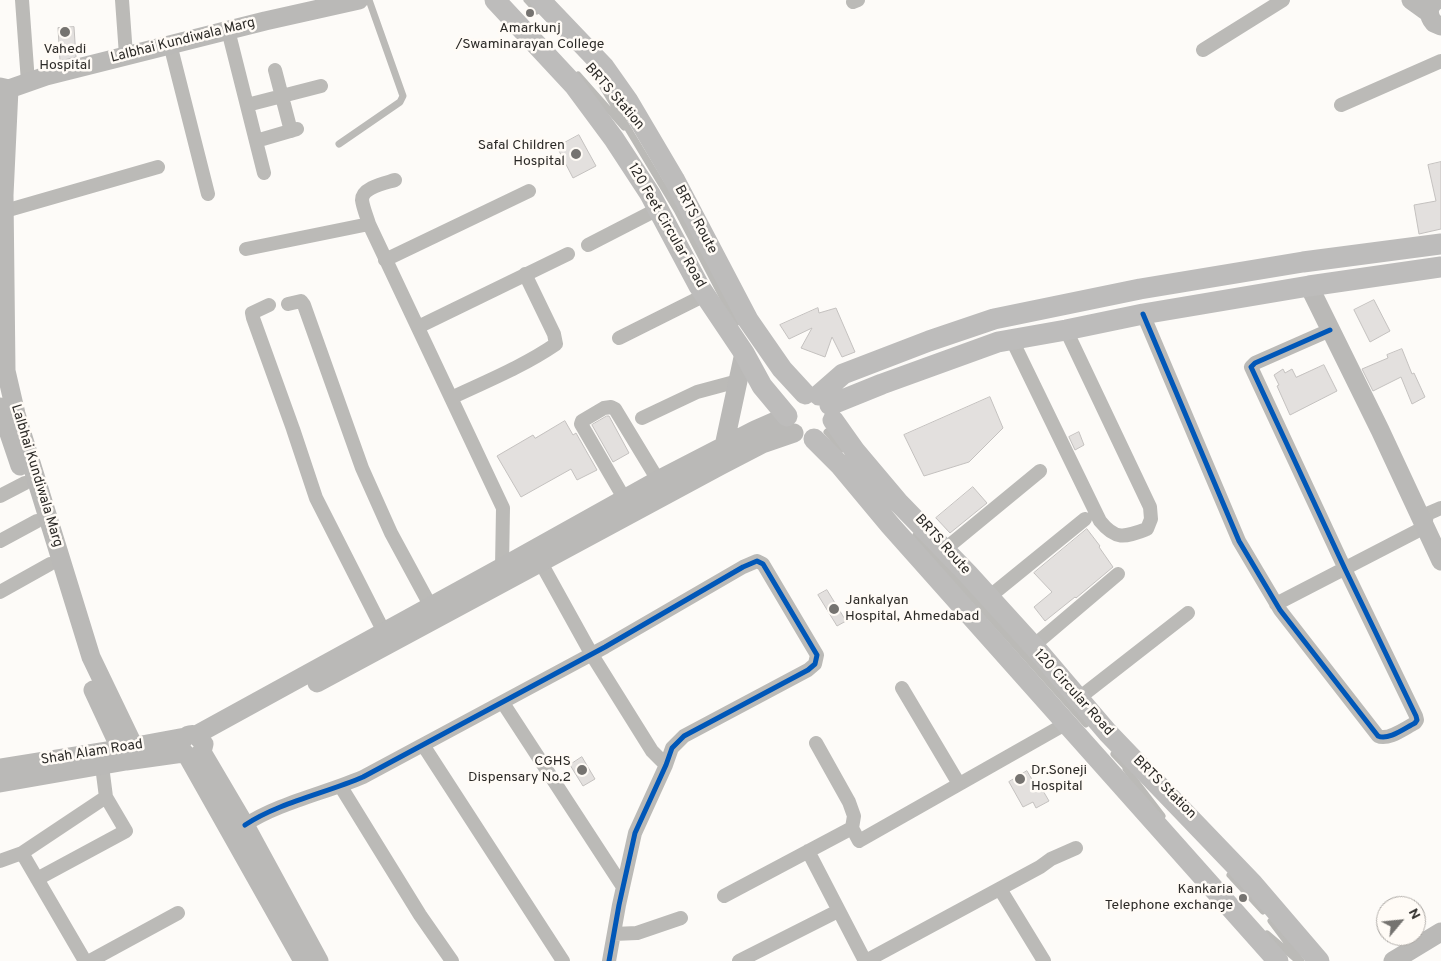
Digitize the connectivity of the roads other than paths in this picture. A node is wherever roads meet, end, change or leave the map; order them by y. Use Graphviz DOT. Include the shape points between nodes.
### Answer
graph roads {
  1 [pos="22,0"];
  2 [pos="122,0"];
  3 [pos="359,0"];
  4 [pos="370,0"];
  5 [pos="494,0"];
  6 [pos="526,0"];
  7 [pos="1283,0"];
  8 [pos="1411,0"];
  9 [pos="540,7"];
  10 [pos="1437,14"];
  11 [pos="228,30"];
  12 [pos="170,44"];
  13 [pos="1203,50"];
  14 [pos="126,55"];
  15 [pos="1441,62"];
  16 [pos="588,64"];
  17 [pos="570,66"];
  18 [pos="276,70"];
  19 [pos="28,82"];
  20 [pos="321,86"];
  21 [pos="3,91"];
  22 [pos="282,96"];
  23 [pos="247,105"];
  24 [pos="1340,105"];
  25 [pos="256,141"];
  26 [pos="637,142"];
  27 [pos="339,144"];
  28 [pos="158,167"];
  29 [pos="264,173"];
  30 [pos="396,180"];
  31 [pos="529,191"];
  32 [pos="208,194"];
  33 [pos="658,209"];
  34 [pos="4,211"];
  35 [pos="368,224"];
  36 [pos="1441,244"];
  37 [pos="588,245"];
  38 [pos="246,249"];
  39 [pos="568,254"];
  40 [pos="385,260"];
  41 [pos="1441,267"];
  42 [pos="525,274"];
  43 [pos="1309,286"];
  44 [pos="706,295"];
  45 [pos="288,304"];
  46 [pos="269,305"];
  47 [pos="1143,314"];
  48 [pos="418,327"];
  49 [pos="739,329"];
  50 [pos="1066,330"];
  51 [pos="1330,330"];
  52 [pos="619,338"];
  53 [pos="1012,340"];
  54 [pos="744,353"];
  55 [pos="738,381"];
  56 [pos="451,398"];
  57 [pos="0,407"];
  58 [pos="821,414"];
  59 [pos="642,418"];
  60 [pos="790,424"];
  61 [pos="724,446"];
  62 [pos="846,454"];
  63 [pos="1040,471"];
  64 [pos="26,472"];
  65 [pos="658,480"];
  66 [pos="0,496"];
  67 [pos="624,498"];
  68 [pos="1441,508"];
  69 [pos="1085,519"];
  70 [pos="37,521"];
  71 [pos="909,527"];
  72 [pos="1425,527"];
  73 [pos="0,541"];
  74 [pos="944,550"];
  75 [pos="1441,561"];
  76 [pos="541,563"];
  77 [pos="50,564"];
  78 [pos="502,567"];
  79 [pos="1345,569"];
  80 [pos="1118,574"];
  81 [pos="0,592"];
  82 [pos="989,597"];
  83 [pos="1276,604"];
  84 [pos="430,606"];
  85 [pos="1188,612"];
  86 [pos="384,632"];
  87 [pos="1032,647"];
  88 [pos="592,655"];
  89 [pos="85,659"];
  90 [pos="902,688"];
  91 [pos="1079,698"];
  92 [pos="503,703"];
  93 [pos="1067,723"];
  94 [pos="1095,733"];
  95 [pos="816,743"];
  96 [pos="423,745"];
  97 [pos="193,746"];
  98 [pos="1108,748"];
  99 [pos="130,754"];
  100 [pos="1121,762"];
  101 [pos="666,765"];
  102 [pos="102,766"];
  103 [pos="0,768"];
  104 [pos="0,783"];
  105 [pos="958,784"];
  106 [pos="341,787"];
  107 [pos="106,797"];
  108 [pos="1161,802"];
  109 [pos="1168,824"];
  110 [pos="245,825"];
  111 [pos="852,828"];
  112 [pos="1180,839"];
  113 [pos="1076,848"];
  114 [pos="808,851"];
  115 [pos="22,853"];
  116 [pos="1193,854"];
  117 [pos="0,862"];
  118 [pos="1226,871"];
  119 [pos="37,878"];
  120 [pos="623,887"];
  121 [pos="1000,889"];
  122 [pos="724,896"];
  123 [pos="838,911"];
  124 [pos="178,913"];
  125 [pos="681,918"];
  126 [pos="1259,926"];
  127 [pos="1441,932"];
  128 [pos="614,934"];
  129 [pos="754,957"];
  130 [pos="85,961"];
  131 [pos="90,961"];
  132 [pos="303,961"];
  133 [pos="319,961"];
  134 [pos="452,961"];
  135 [pos="563,961"];
  136 [pos="610,961"];
  137 [pos="739,961"];
  138 [pos="865,961"];
  139 [pos="1044,961"];
  140 [pos="1278,961"];
  141 [pos="1300,961"];
  142 [pos="1319,961"];
  143 [pos="1393,961"];
  1 -- 19 [label="street"];
  2 -- 14 [label="street"];
  3 -- 11 [label="main road, Lalbhai Kundiwala Marg"];
  4 -- 27 [label="lane" via="403,96 400,102"];
  5 -- 33 [label="main road, 120 Feet Circular Road" via="574,85"];
  6 -- 9 [label="lane"];
  7 -- 13 [label="street"];
  8 -- 10 [label="main road"];
  9 -- 58 [label="main road, 120 Feet Circular Road" via="604,67 628,101 674,179 748,320 782,369"];
  11 -- 12 [label="main road, Lalbhai Kundiwala Marg"];
  11 -- 23 [label="street"];
  12 -- 14 [label="main road, Lalbhai Kundiwala Marg"];
  12 -- 32 [label="street"];
  14 -- 19 [label="main road, Lalbhai Kundiwala Marg"];
  15 -- 24 [label="street"];
  16 -- 26 [label="lane, BRTS Station"];
  17 -- 26 [label="lane, BRTS Station"];
  18 -- 22 [label="street"];
  19 -- 21 [label="main road, Lalbhai Kundiwala Marg"];
  20 -- 22 [label="street"];
  21 -- 34 [label="main road, Lalbhai Kundiwala Marg"];
  22 -- 23 [label="street"];
  22 -- 25 [label="street" via="294,130"];
  23 -- 25 [label="street"];
  25 -- 29 [label="street"];
  26 -- 49 [label="lane, BRTS Route" via="677,210"];
  28 -- 34 [label="street"];
  30 -- 35 [label="street" via="364,193 362,198"];
  31 -- 40 [label="street"];
  33 -- 37 [label="street"];
  33 -- 44 [label="main road, 120 Feet Circular Road"];
  34 -- 64 [label="main road, Lalbhai Kundiwala Marg" via="6,371"];
  35 -- 38 [label="street"];
  35 -- 40 [label="street"];
  36 -- 58 [label="main road" via="1140,289 994,318 843,374"];
  39 -- 42 [label="street"];
  40 -- 48 [label="street"];
  41 -- 43 [label="main road"];
  42 -- 48 [label="street"];
  42 -- 56 [label="street" via="556,344 521,365"];
  43 -- 47 [label="main road"];
  43 -- 51 [label="main road"];
  44 -- 52 [label="street"];
  44 -- 54 [label="main road, 120 Feet Circular Road"];
  45 -- 84 [label="street" via="300,301 304,305 362,468"];
  46 -- 86 [label="street" via="252,313 253,318 316,498"];
  47 -- 50 [label="main road"];
  47 -- 83 [label="street" via="1239,541"];
  48 -- 56 [label="street"];
  50 -- 53 [label="main road"];
  50 -- 53 [label="street" via="1150,507 1152,519 1147,529 1118,536 1109,532 1100,521"];
  51 -- 72 [label="main road"];
  51 -- 79 [label="street" via="1251,367"];
  53 -- 58 [label="main road" via="998,342 882,384"];
  54 -- 55 [label="main road"];
  54 -- 60 [label="main road, 120 Feet Circular Road" via="762,386"];
  55 -- 59 [label="street" via="697,392"];
  55 -- 61 [label="main road"];
  56 -- 78 [label="street" via="503,508"];
  57 -- 64 [label="main road, Lalbhai Kundiwala Marg"];
  58 -- 60 [label="main road" via="800,437"];
  58 -- 60 [label="main road" via="792,402"];
  58 -- 62 [label="lane"];
  58 -- 74 [label="main road, 120 Circular Road"];
  58 -- 93 [label="main road, 120 Circular Road" via="840,465"];
  60 -- 61 [label="main road" via="755,430"];
  60 -- 76 [label="main road" via="762,444"];
  61 -- 65 [label="main road"];
  63 -- 74 [label="street"];
  64 -- 66 [label="street"];
  64 -- 70 [label="main road, Lalbhai Kundiwala Marg"];
  64 -- 89 [label="main road, Lalbhai Kundiwala Marg"];
  65 -- 67 [label="main road"];
  65 -- 67 [label="street" via="615,409 611,406 604,408 581,424"];
  67 -- 78 [label="main road"];
  68 -- 72 [label="street" via="1427,514"];
  69 -- 82 [label="street"];
  70 -- 73 [label="street"];
  70 -- 77 [label="main road, Lalbhai Kundiwala Marg"];
  71 -- 94 [label="lane, BRTS Route"];
  72 -- 75 [label="main road"];
  72 -- 79 [label="street"];
  74 -- 82 [label="main road, 120 Circular Road"];
  76 -- 88 [label="street"];
  76 -- 97 [label="main road"];
  77 -- 81 [label="street"];
  77 -- 89 [label="main road, Lalbhai Kundiwala Marg"];
  78 -- 84 [label="main road"];
  79 -- 83 [label="street"];
  79 -- 83 [label="street" via="1416,716 1414,723 1388,737 1378,736"];
  80 -- 87 [label="street"];
  82 -- 87 [label="main road, 120 Circular Road"];
  84 -- 86 [label="main road"];
  85 -- 91 [label="street"];
  86 -- 97 [label="main road"];
  87 -- 91 [label="main road, 120 Circular Road"];
  88 -- 92 [label="street"];
  88 -- 101 [label="street" via="652,751"];
  88 -- 101 [label="street" via="743,567 757,562 762,564 817,655 815,664 684,736 672,748"];
  89 -- 99 [label="main road, Lalbhai Kundiwala Marg"];
  90 -- 105 [label="street"];
  91 -- 142 [label="main road, 120 Circular Road" via="1253,884"];
  92 -- 96 [label="street"];
  92 -- 120 [label="street"];
  93 -- 105 [label="street"];
  93 -- 140 [label="main road, 120 Circular Road"];
  95 -- 111 [label="street" via="849,802 854,816"];
  96 -- 106 [label="street"];
  96 -- 135 [label="street"];
  97 -- 99 [label="main road, Shah Alam Road"];
  97 -- 110 [label="main road"];
  97 -- 132 [label="main road"];
  98 -- 100 [label="lane"];
  99 -- 102 [label="main road"];
  99 -- 103 [label="main road, Shah Alam Road"];
  100 -- 108 [label="lane, BRTS Station"];
  100 -- 109 [label="lane, BRTS Station"];
  101 -- 120 [label="street" via="635,833"];
  102 -- 104 [label="main road"];
  102 -- 107 [label="street"];
  105 -- 111 [label="street" via="859,841"];
  106 -- 110 [label="street" via="260,815"];
  106 -- 134 [label="street"];
  107 -- 115 [label="street"];
  107 -- 119 [label="street" via="126,831"];
  110 -- 133 [label="main road"];
  111 -- 114 [label="street"];
  112 -- 116 [label="lane, BRTS Station"];
  113 -- 121 [label="street" via="1050,859"];
  114 -- 122 [label="street"];
  114 -- 123 [label="street"];
  115 -- 117 [label="street"];
  115 -- 119 [label="street"];
  118 -- 141 [label="lane" via="1272,922"];
  119 -- 130 [label="street"];
  120 -- 128 [label="street"];
  121 -- 138 [label="street"];
  121 -- 139 [label="street"];
  123 -- 129 [label="street"];
  123 -- 138 [label="street"];
  124 -- 131 [label="street"];
  125 -- 128 [label="street" via="637,933"];
  126 -- 141 [label="lane"];
  127 -- 143 [label="main road"];
  128 -- 136 [label="street"];
  129 -- 137 [label="street"];
}
